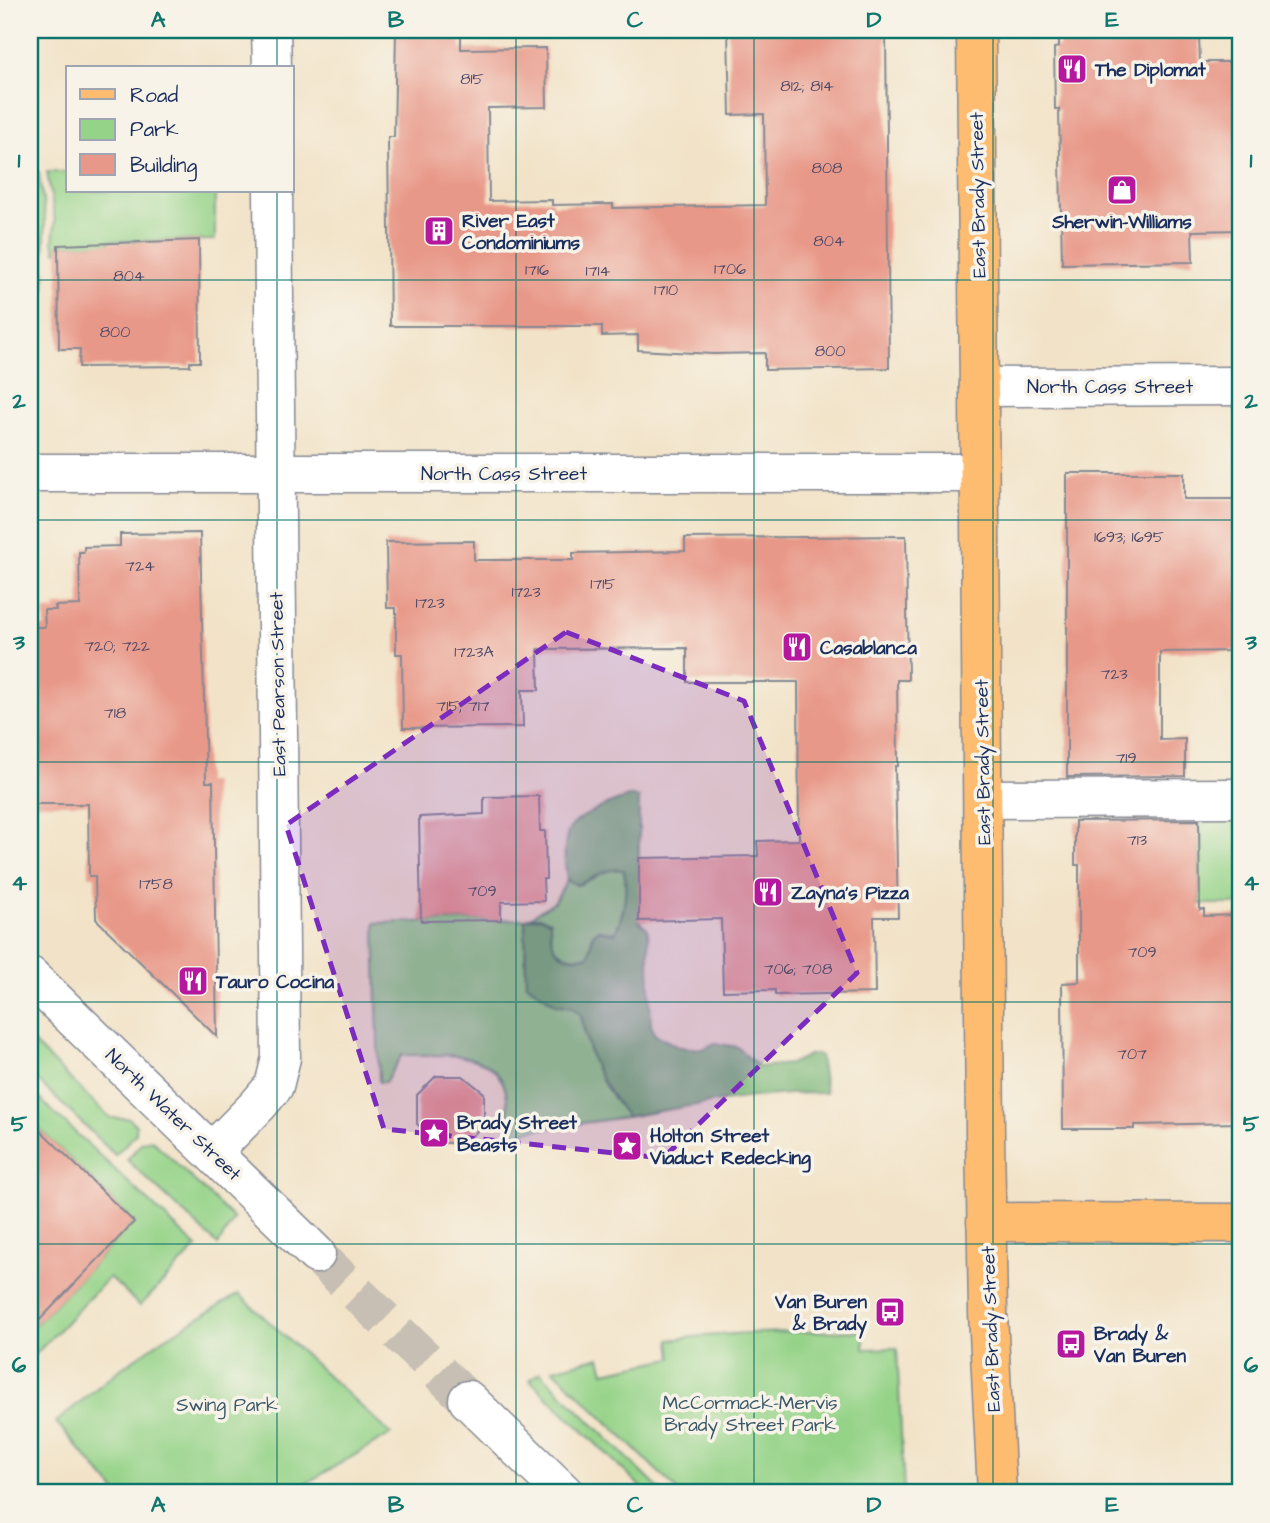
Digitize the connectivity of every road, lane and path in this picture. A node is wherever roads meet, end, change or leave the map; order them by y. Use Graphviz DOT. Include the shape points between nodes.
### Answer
graph roads {
  1 [pos="271,30"];
  2 [pos="976,30"];
  3 [pos="272,66"];
  4 [pos="273,192"];
  5 [pos="1240,386"];
  6 [pos="979,387"];
  7 [pos="30,473"];
  8 [pos="275,473"];
  9 [pos="979,473"];
  10 [pos="1240,798"];
  11 [pos="983,799"];
  12 [pos="30,976"];
  13 [pos="213,1152"];
  14 [pos="986,1222"];
  15 [pos="1240,1223"];
  16 [pos="316,1254"];
  17 [pos="468,1400"];
  18 [pos="564,1493"];
  19 [pos="998,1493"];
  1 -- 3 [label="street"];
  2 -- 6 [label="main road, East Brady Street"];
  4 -- 8 [label="street, East Pearson Street"];
  5 -- 6 [label="street, North Cass Street"];
  6 -- 9 [label="main road, East Brady Street"];
  7 -- 8 [label="street, North Cass Street"];
  8 -- 9 [label="street, North Cass Street"];
  8 -- 13 [label="street, East Pearson Street" via="281,1058 274,1086"];
  9 -- 11 [label="main road, East Brady Street"];
  10 -- 11 [label="street"];
  11 -- 14 [label="main road, East Brady Street"];
  12 -- 13 [label="street, North Water Street"];
  13 -- 16 [label="street, North Water Street"];
  14 -- 15 [label="main road"];
  14 -- 19 [label="main road, East Brady Street"];
  17 -- 18 [label="street"];
}
